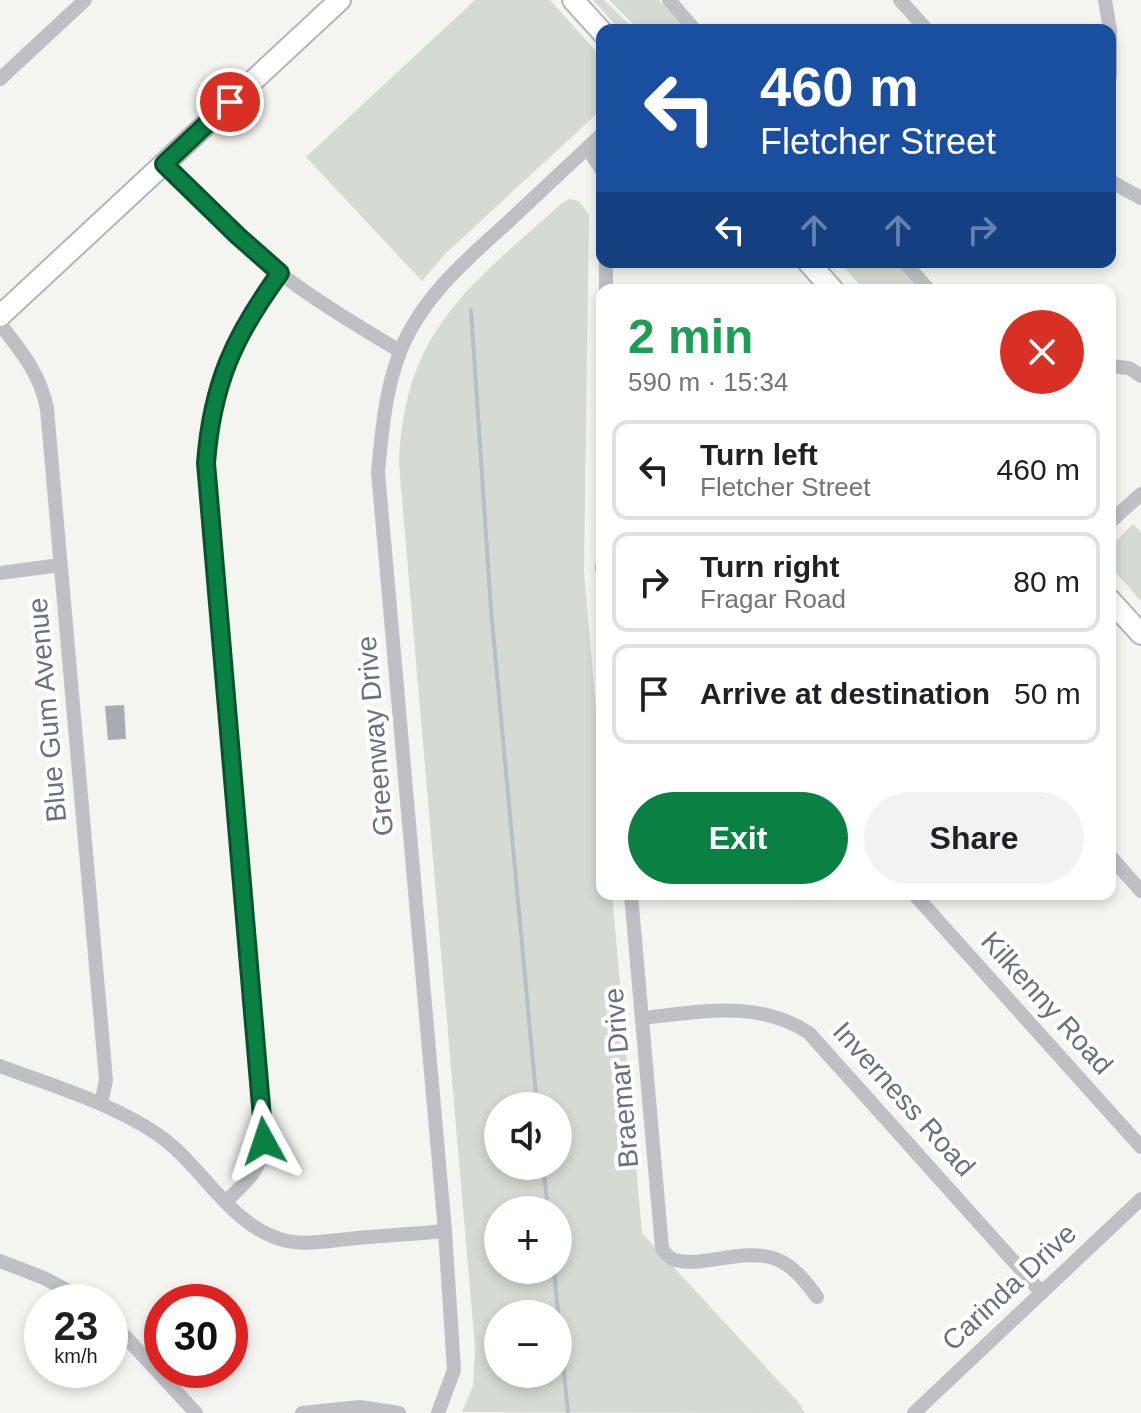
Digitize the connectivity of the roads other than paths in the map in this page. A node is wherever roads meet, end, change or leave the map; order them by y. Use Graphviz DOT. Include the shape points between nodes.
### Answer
graph roads {
  1 [pos="85,0"];
  2 [pos="340,0"];
  3 [pos="573,0"];
  4 [pos="669,0"];
  5 [pos="900,0"];
  6 [pos="1105,0"];
  7 [pos="690,24"];
  8 [pos="922,24"];
  9 [pos="1109,24"];
  10 [pos="596,25"];
  11 [pos="0,79"];
  12 [pos="596,140"];
  13 [pos="587,148"];
  14 [pos="596,161"];
  15 [pos="164,164"];
  16 [pos="1116,184"];
  17 [pos="1141,198"];
  18 [pos="813,268"];
  19 [pos="909,268"];
  20 [pos="280,273"];
  21 [pos="828,284"];
  22 [pos="924,284"];
  23 [pos="0,316"];
  24 [pos="0,324"];
  25 [pos="400,351"];
  26 [pos="1116,367"];
  27 [pos="1141,376"];
  28 [pos="1138,504"];
  29 [pos="1116,518"];
  30 [pos="60,565"];
  31 [pos="0,573"];
  32 [pos="1116,607"];
  33 [pos="1141,634"];
  34 [pos="1116,863"];
  35 [pos="1141,891"];
  36 [pos="632,900"];
  37 [pos="919,900"];
  38 [pos="643,1018"];
  39 [pos="0,1066"];
  40 [pos="101,1104"];
  41 [pos="1141,1147"];
  42 [pos="1141,1199"];
  43 [pos="226,1201"];
  44 [pos="445,1231"];
  45 [pos="0,1261"];
  46 [pos="55,1284"];
  47 [pos="1041,1292"];
  48 [pos="817,1297"];
  49 [pos="128,1339"];
  50 [pos="337,1411"];
  51 [pos="196,1413"];
  52 [pos="302,1413"];
  53 [pos="399,1413"];
  54 [pos="438,1413"];
  55 [pos="914,1413"];
  1 -- 11 [label="street"];
  2 -- 15 [label="street"];
  3 -- 10 [label="street"];
  4 -- 7 [label="street"];
  5 -- 8 [label="street"];
  6 -- 9 [label="street"];
  12 -- 13 [label="street, Greenway Drive"];
  13 -- 14 [label="street"];
  13 -- 25 [label="street, Greenway Drive" via="444,282"];
  15 -- 20 [label="street"];
  15 -- 23 [label="street"];
  16 -- 17 [label="street"];
  18 -- 21 [label="street"];
  19 -- 22 [label="street"];
  20 -- 25 [label="street"];
  20 -- 43 [label="street" via="226,363 209,425 206,463 264,1141 256,1170"];
  24 -- 30 [label="street, Blue Gum Avenue" via="26,356 45,399"];
  25 -- 44 [label="street, Greenway Drive" via="387,396 378,472"];
  26 -- 27 [label="street"];
  28 -- 29 [label="street"];
  30 -- 31 [label="street"];
  30 -- 40 [label="street, Blue Gum Avenue" via="106,1080"];
  32 -- 33 [label="street"];
  34 -- 35 [label="street"];
  36 -- 38 [label="street, Braemar Drive"];
  37 -- 41 [label="street, Kilkenny Road"];
  38 -- 47 [label="street, Inverness Road" via="744,1010 774,1015 809,1033"];
  38 -- 48 [label="street, Braemar Drive" via="661,1243 668,1256 679,1261 774,1258 796,1272"];
  39 -- 40 [label="street"];
  40 -- 43 [label="street" via="158,1135"];
  42 -- 47 [label="street, Carinda Drive"];
  43 -- 44 [label="street" via="261,1231 298,1243"];
  44 -- 54 [label="street, Greenway Drive" via="454,1370"];
  45 -- 46 [label="street"];
  47 -- 55 [label="street, Carinda Drive"];
  49 -- 51 [label="street"];
  50 -- 52 [label="street"];
  50 -- 53 [label="street" via="377,1408"];
}
